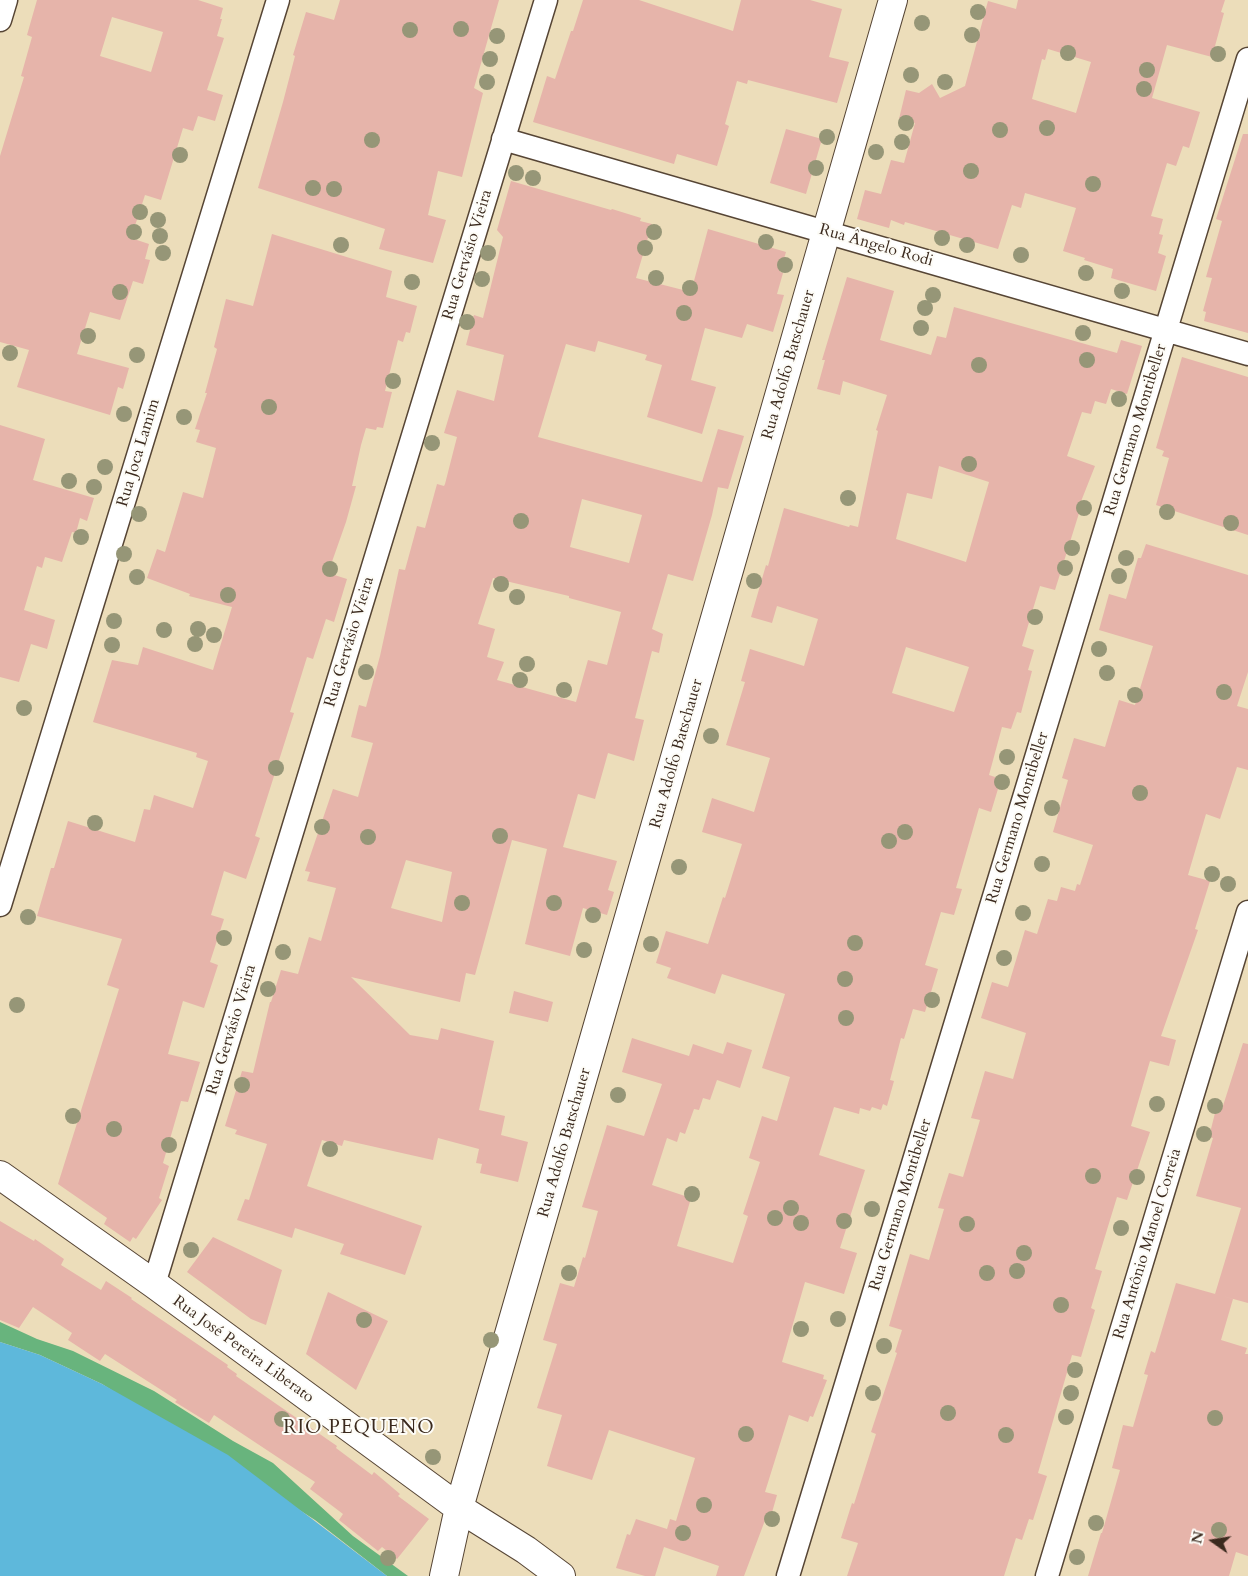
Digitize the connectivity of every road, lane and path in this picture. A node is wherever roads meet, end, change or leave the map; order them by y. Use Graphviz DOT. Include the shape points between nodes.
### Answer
graph roads {
  1 [pos="6,0"];
  2 [pos="278,0"];
  3 [pos="546,0"];
  4 [pos="893,0"];
  5 [pos="0,20"];
  6 [pos="1248,59"];
  7 [pos="503,139"];
  8 [pos="827,232"];
  9 [pos="1167,330"];
  10 [pos="1248,354"];
  11 [pos="0,906"];
  12 [pos="1248,912"];
  13 [pos="0,1175"];
  14 [pos="154,1284"];
  15 [pos="459,1508"];
  16 [pos="444,1576"];
  17 [pos="561,1576"];
  18 [pos="788,1576"];
  19 [pos="1047,1576"];
  1 -- 5 [label="street"];
  2 -- 11 [label="street, Rua Joca Lamim"];
  3 -- 7 [label="street, Rua Gervásio Vieira"];
  4 -- 8 [label="street, Rua Adolfo Batschauer"];
  6 -- 9 [label="street, Rua Germano Montibeller"];
  7 -- 8 [label="street, Rua Ângelo Rodi"];
  7 -- 14 [label="street, Rua Gervásio Vieira"];
  8 -- 9 [label="street, Rua Ângelo Rodi"];
  8 -- 15 [label="street, Rua Adolfo Batschauer"];
  9 -- 10 [label="street, Rua Ângelo Rodi"];
  9 -- 18 [label="street, Rua Germano Montibeller"];
  12 -- 19 [label="street, Rua Antônio Manoel Correia"];
  13 -- 14 [label="street, Rua José Pereira Liberato"];
  14 -- 15 [label="street, Rua José Pereira Liberato"];
  15 -- 16 [label="street, Rua Adolfo Batschauer"];
  15 -- 17 [label="street, Rua José Pereira Liberato"];
}
